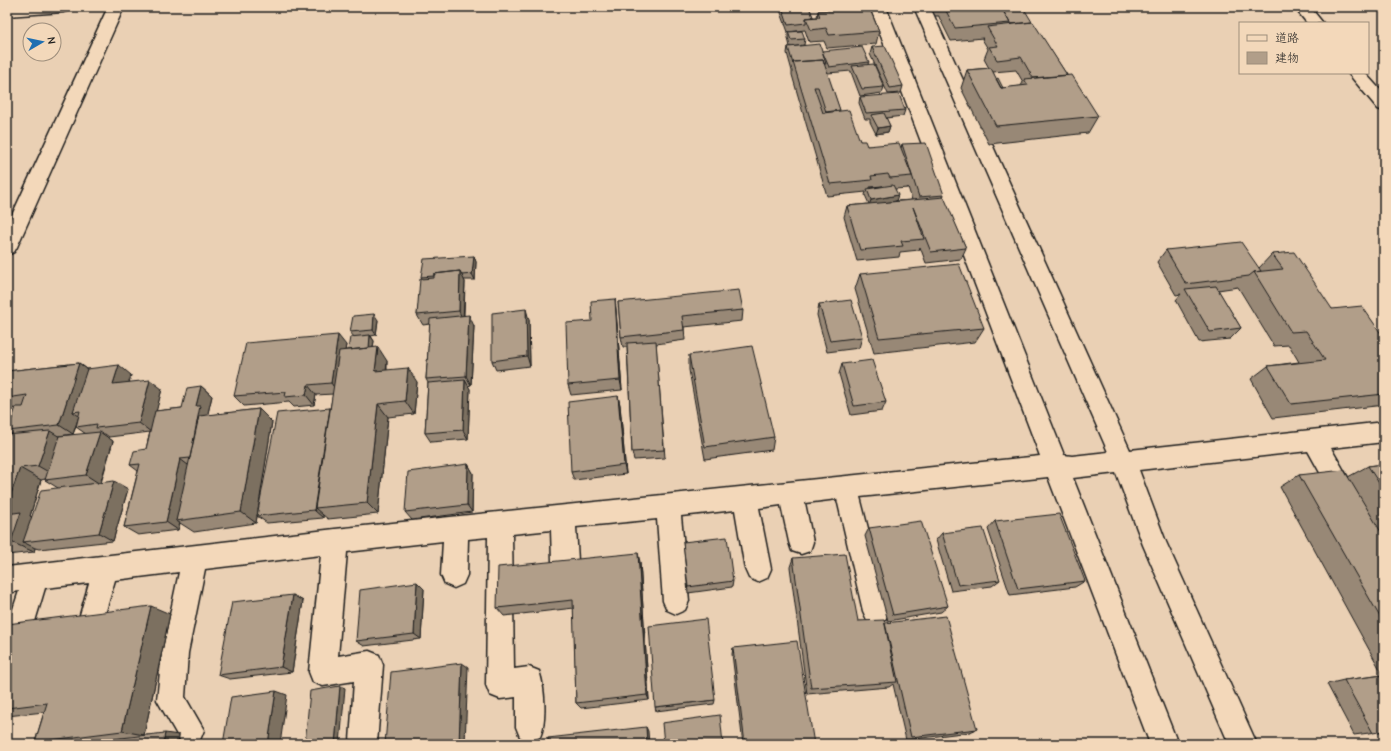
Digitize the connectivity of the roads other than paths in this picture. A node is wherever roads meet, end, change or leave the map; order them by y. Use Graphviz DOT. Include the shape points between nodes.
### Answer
graph roads {
  1 [pos="63,7"];
  2 [pos="116,7"];
  3 [pos="878,7"];
  4 [pos="922,7"];
  5 [pos="1302,7"];
  6 [pos="7,11"];
  7 [pos="1314,22"];
  8 [pos="1357,74"];
  9 [pos="1384,106"];
  10 [pos="7,247"];
  11 [pos="1384,432"];
  12 [pos="1317,447"];
  13 [pos="1118,461"];
  14 [pos="1063,470"];
  15 [pos="793,502"];
  16 [pos="850,505"];
  17 [pos="746,506"];
  18 [pos="1357,515"];
  19 [pos="670,524"];
  20 [pos="563,526"];
  21 [pos="456,529"];
  22 [pos="500,533"];
  23 [pos="801,542"];
  24 [pos="334,550"];
  25 [pos="565,562"];
  26 [pos="758,568"];
  27 [pos="454,575"];
  28 [pos="190,577"];
  29 [pos="102,579"];
  30 [pos="7,580"];
  31 [pos="29,597"];
  32 [pos="676,602"];
  33 [pos="876,611"];
  34 [pos="91,622"];
  35 [pos="7,668"];
  36 [pos="530,727"];
  37 [pos="190,730"];
  38 [pos="364,740"];
  39 [pos="1164,744"];
  40 [pos="1243,744"];
  1 -- 6 [label="street"];
  2 -- 10 [label="street"];
  3 -- 14 [label="street"];
  4 -- 13 [label="street"];
  5 -- 7 [label="street"];
  8 -- 9 [label="street"];
  11 -- 12 [label="street"];
  12 -- 13 [label="street"];
  12 -- 18 [label="street"];
  13 -- 14 [label="street"];
  13 -- 40 [label="street"];
  14 -- 16 [label="street"];
  14 -- 39 [label="street" via="1070,505"];
  15 -- 16 [label="street"];
  15 -- 17 [label="street"];
  15 -- 23 [label="street"];
  16 -- 33 [label="street"];
  17 -- 19 [label="street"];
  17 -- 26 [label="street"];
  19 -- 20 [label="street"];
  19 -- 32 [label="street"];
  20 -- 22 [label="street"];
  20 -- 25 [label="street"];
  21 -- 22 [label="street"];
  21 -- 24 [label="street"];
  21 -- 27 [label="street"];
  22 -- 36 [label="street" via="500,685 529,681"];
  24 -- 28 [label="street"];
  24 -- 38 [label="street" via="323,672 369,665"];
  28 -- 29 [label="street"];
  28 -- 37 [label="street" via="175,653 171,700"];
  29 -- 31 [label="street"];
  29 -- 34 [label="street"];
  30 -- 31 [label="street"];
  31 -- 35 [label="street"];
}
